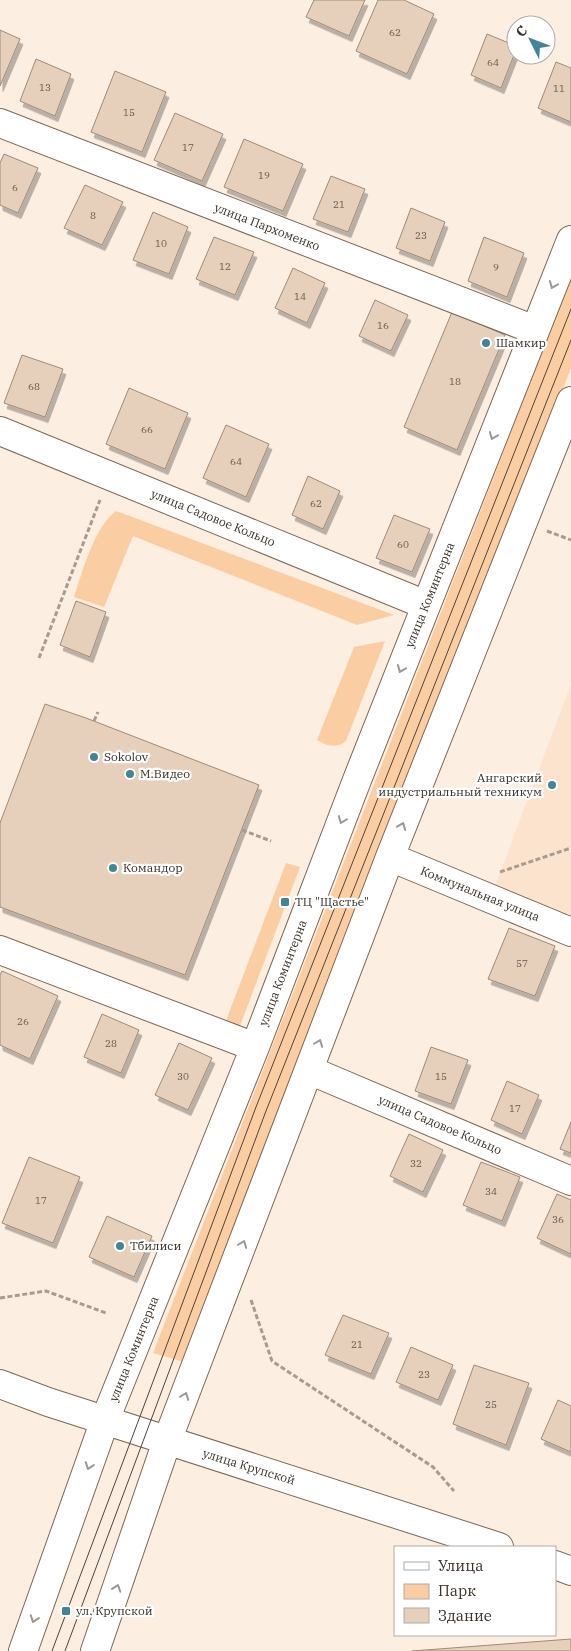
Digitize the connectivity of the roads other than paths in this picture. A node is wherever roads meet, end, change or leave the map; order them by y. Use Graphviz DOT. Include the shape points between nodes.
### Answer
graph roads {
  1 [pos="0,123"];
  2 [pos="571,240"];
  3 [pos="535,330"];
  4 [pos="571,401"];
  5 [pos="0,431"];
  6 [pos="426,605"];
  7 [pos="390,857"];
  8 [pos="571,932"];
  9 [pos="0,950"];
  10 [pos="255,1047"];
  11 [pos="309,1070"];
  12 [pos="571,1181"];
  13 [pos="0,1384"];
  14 [pos="106,1420"];
  15 [pos="168,1441"];
  16 [pos="496,1546"];
  17 [pos="556,1565"];
  18 [pos="571,1571"];
  19 [pos="23,1651"];
  20 [pos="95,1651"];
  1 -- 3 [label="street, улица Пархоменко"];
  2 -- 3 [label="street, улица Коминтерна, one-way"];
  3 -- 6 [label="street, улица Коминтерна, one-way"];
  7 -- 4 [label="street, one-way"];
  5 -- 6 [label="street, улица Садовое Кольцо"];
  6 -- 10 [label="street, улица Коминтерна, one-way"];
  7 -- 8 [label="street, Коммунальная улица"];
  11 -- 7 [label="street, one-way"];
  9 -- 10 [label="street"];
  10 -- 14 [label="street, улица Коминтерна"];
  11 -- 12 [label="street, улица Садовое Кольцо"];
  15 -- 11 [label="street, one-way"];
  13 -- 14 [label="street, улица Крупской"];
  14 -- 15 [label="street, улица Крупской"];
  14 -- 19 [label="street, улица Коминтерна, one-way"];
  15 -- 16 [label="street, улица Крупской"];
  20 -- 15 [label="street, one-way"];
  17 -- 18 [label="street"];
}
